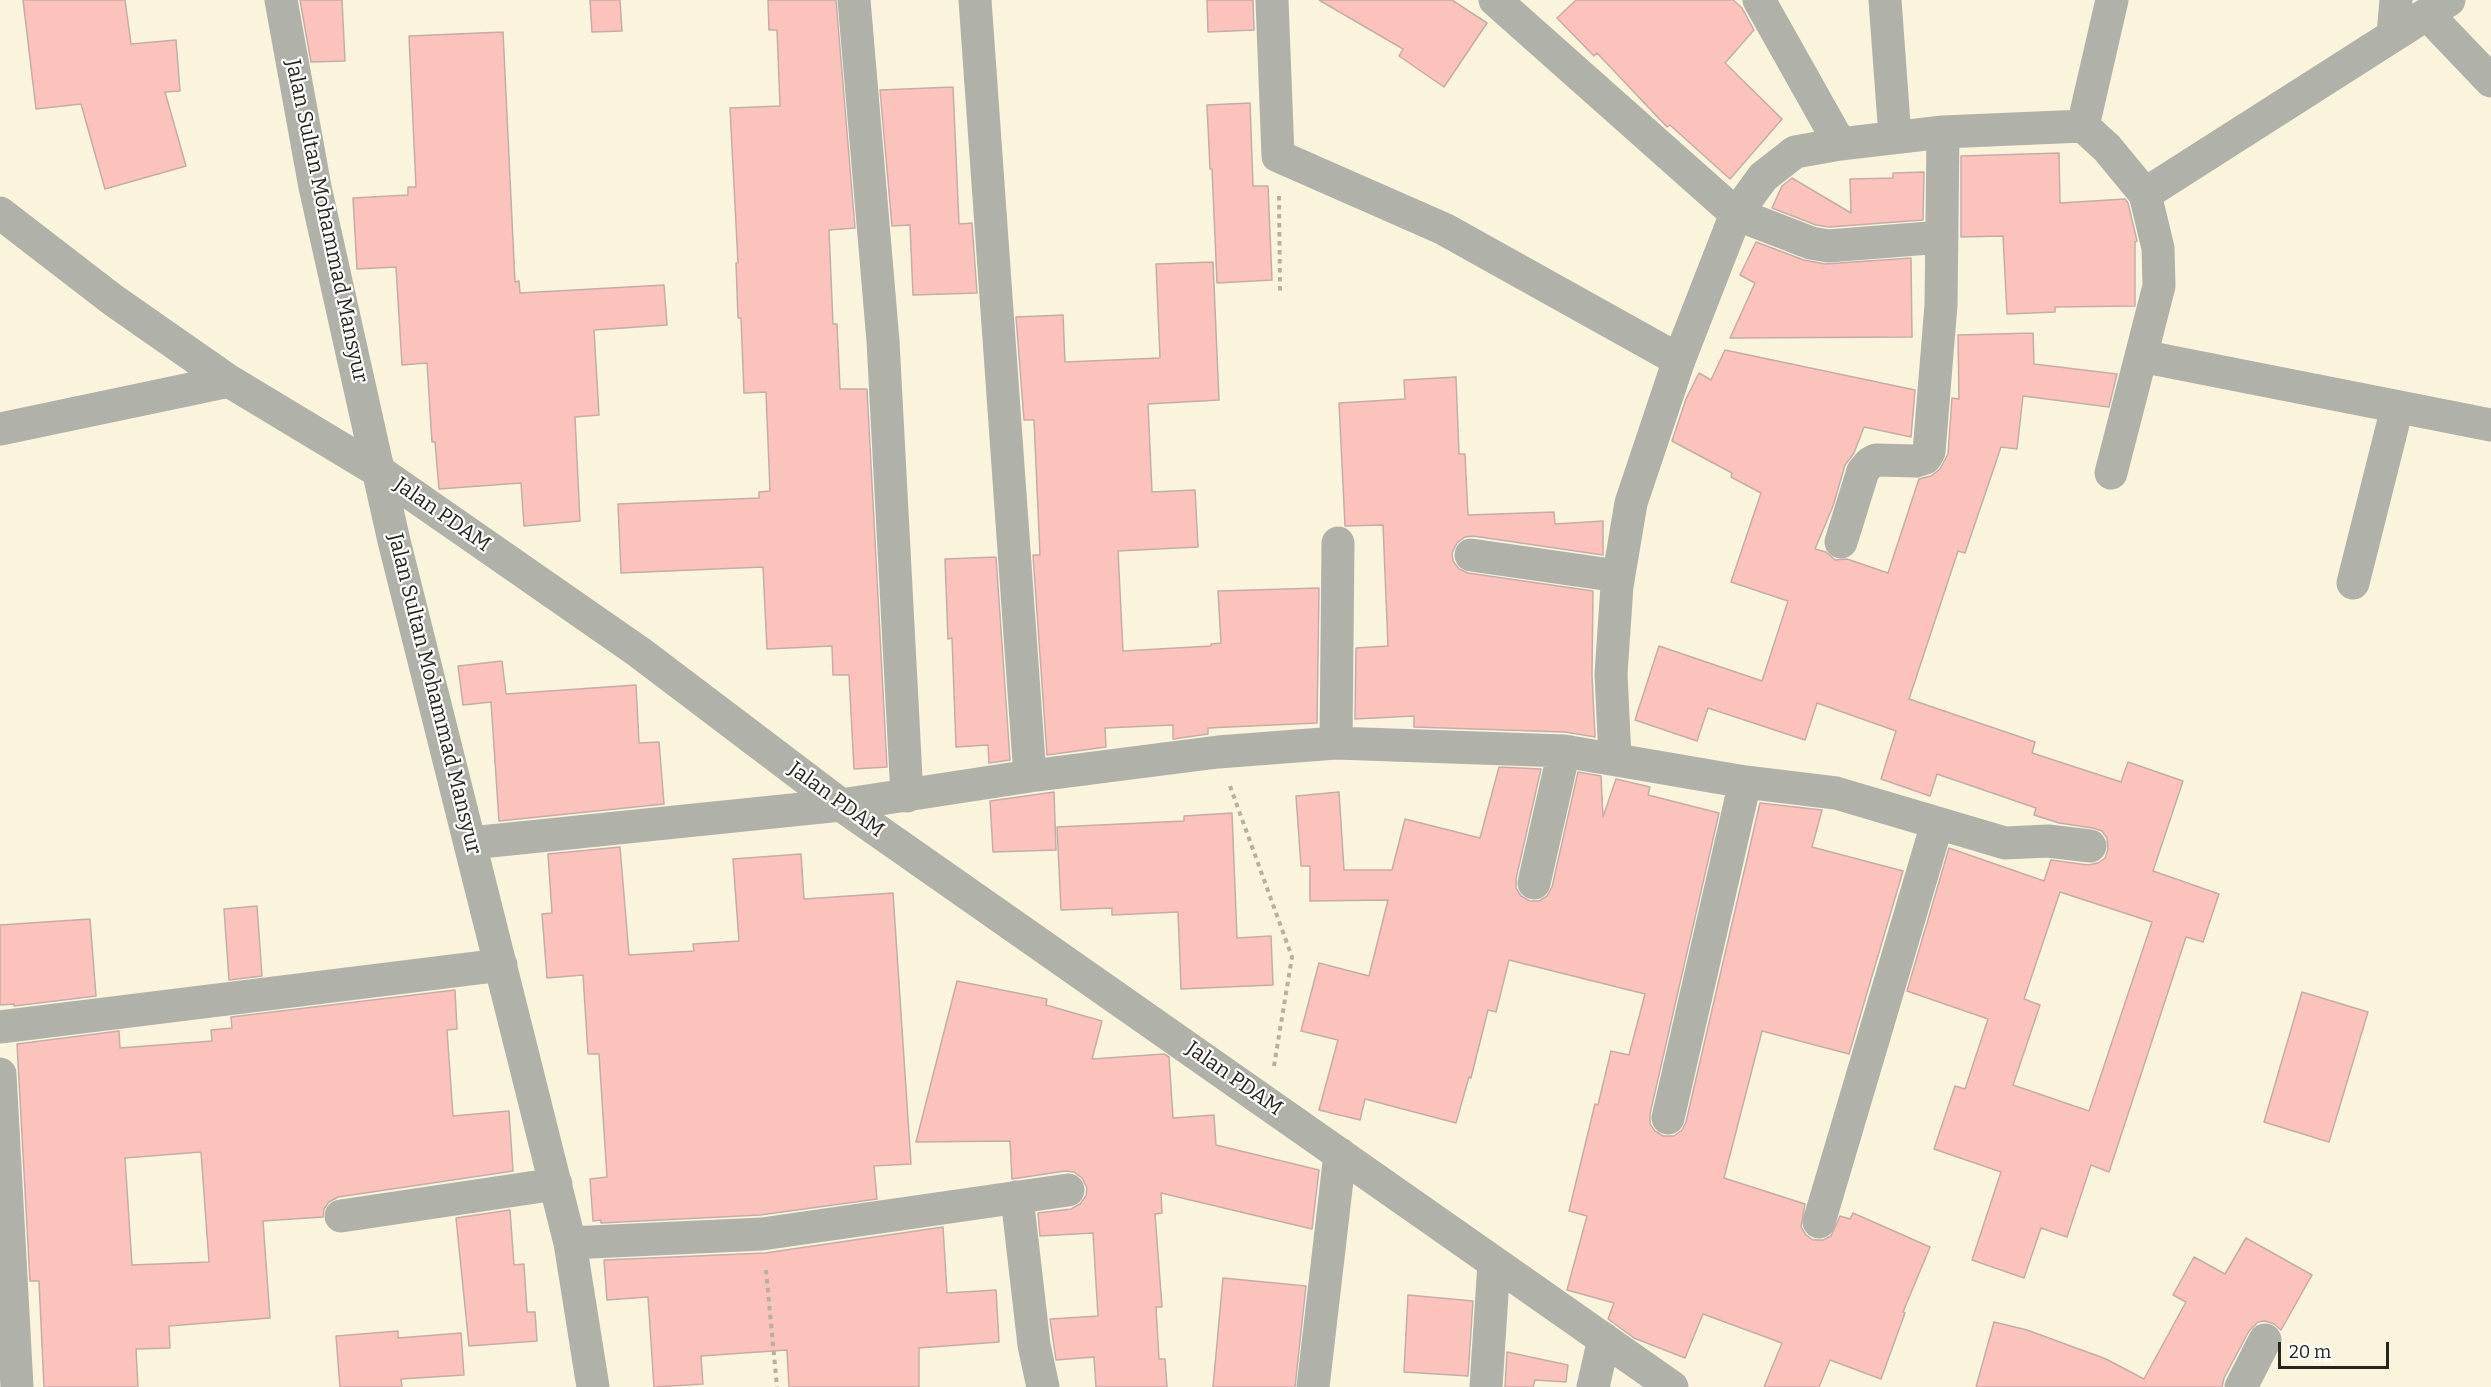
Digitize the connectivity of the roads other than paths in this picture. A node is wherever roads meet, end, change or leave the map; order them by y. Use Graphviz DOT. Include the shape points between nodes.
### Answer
graph roads {
  1 [pos="281,0"];
  2 [pos="854,0"];
  3 [pos="975,0"];
  4 [pos="1272,0"];
  5 [pos="1495,0"];
  6 [pos="1759,0"];
  7 [pos="1885,0"];
  8 [pos="2112,0"];
  9 [pos="2396,0"];
  10 [pos="2438,7"];
  11 [pos="2393,35"];
  12 [pos="2491,81"];
  13 [pos="2083,126"];
  14 [pos="1943,132"];
  15 [pos="1895,137"];
  16 [pos="1840,144"];
  17 [pos="2145,194"];
  18 [pos="0,213"];
  19 [pos="1736,214"];
  20 [pos="1942,237"];
  21 [pos="2141,356"];
  22 [pos="1679,360"];
  23 [pos="229,381"];
  24 [pos="2397,408"];
  25 [pos="2491,425"];
  26 [pos="0,429"];
  27 [pos="380,472"];
  28 [pos="2111,473"];
  29 [pos="1841,542"];
  30 [pos="1338,543"];
  31 [pos="1471,555"];
  32 [pos="1618,576"];
  33 [pos="2353,584"];
  34 [pos="1336,743"];
  35 [pos="1564,751"];
  36 [pos="1615,758"];
  37 [pos="1030,776"];
  38 [pos="1745,782"];
  39 [pos="907,796"];
  40 [pos="842,806"];
  41 [pos="1937,824"];
  42 [pos="471,843"];
  43 [pos="2090,846"];
  44 [pos="1534,883"];
  45 [pos="501,965"];
  46 [pos="0,1027"];
  47 [pos="0,1074"];
  48 [pos="1668,1118"];
  49 [pos="1340,1154"];
  50 [pos="556,1184"];
  51 [pos="1068,1190"];
  52 [pos="1017,1197"];
  53 [pos="341,1216"];
  54 [pos="1819,1222"];
  55 [pos="570,1243"];
  56 [pos="1494,1263"];
  57 [pos="1604,1339"];
  58 [pos="2265,1340"];
  59 [pos="17,1387"];
  60 [pos="593,1387"];
  61 [pos="1043,1387"];
  62 [pos="1313,1387"];
  63 [pos="1486,1387"];
  64 [pos="1593,1387"];
  65 [pos="1672,1387"];
  66 [pos="2241,1387"];
  1 -- 27 [label="street, Jalan Sultan Mohammad Mansyur" via="315,187"];
  2 -- 39 [label="street" via="883,341"];
  3 -- 37 [label="street"];
  4 -- 22 [label="street" via="1278,156 1444,229"];
  5 -- 19 [label="street"];
  6 -- 16 [label="street"];
  7 -- 15 [label="street"];
  8 -- 13 [label="street"];
  9 -- 11 [label="street"];
  10 -- 11 [label="street"];
  10 -- 12 [label="street"];
  11 -- 17 [label="street"];
  13 -- 14 [label="street"];
  13 -- 17 [label="street"];
  14 -- 15 [label="street"];
  14 -- 20 [label="street"];
  15 -- 16 [label="street"];
  16 -- 19 [label="street" via="1795,152 1763,177"];
  17 -- 21 [label="street" via="2158,248 2159,286"];
  18 -- 23 [label="street, Jalan PDAM" via="113,300"];
  19 -- 20 [label="street" via="1828,246"];
  19 -- 22 [label="street"];
  20 -- 29 [label="street" via="1941,305 1929,452 1917,460 1870,463 1863,471"];
  21 -- 24 [label="street"];
  21 -- 28 [label="street"];
  22 -- 32 [label="street" via="1631,502"];
  23 -- 26 [label="street"];
  23 -- 27 [label="street, Jalan PDAM"];
  24 -- 25 [label="street"];
  24 -- 33 [label="street"];
  27 -- 40 [label="street, Jalan PDAM" via="639,652"];
  27 -- 42 [label="street, Jalan Sultan Mohammad Mansyur"];
  30 -- 34 [label="street"];
  31 -- 32 [label="street"];
  32 -- 36 [label="street" via="1611,674"];
  34 -- 35 [label="street"];
  34 -- 37 [label="street"];
  35 -- 36 [label="street"];
  35 -- 44 [label="street"];
  36 -- 38 [label="street"];
  37 -- 39 [label="street"];
  38 -- 41 [label="street" via="1836,793"];
  38 -- 48 [label="street"];
  39 -- 40 [label="street"];
  40 -- 42 [label="street"];
  40 -- 49 [label="street, Jalan PDAM"];
  41 -- 43 [label="street" via="2005,843 2048,841"];
  41 -- 54 [label="street"];
  42 -- 45 [label="street, Jalan Sultan Mohammad Mansyur"];
  45 -- 46 [label="street"];
  45 -- 50 [label="street, Jalan Sultan Mohammad Mansyur"];
  47 -- 59 [label="street"];
  49 -- 56 [label="street, Jalan PDAM"];
  49 -- 62 [label="street"];
  50 -- 53 [label="street"];
  50 -- 55 [label="street, Jalan Sultan Mohammad Mansyur"];
  51 -- 52 [label="street"];
  52 -- 55 [label="street" via="762,1234"];
  52 -- 61 [label="street" via="1034,1345"];
  55 -- 60 [label="street, Jalan Sultan Mohammad Mansyur"];
  56 -- 57 [label="street, Jalan PDAM"];
  56 -- 63 [label="street"];
  57 -- 64 [label="street"];
  57 -- 65 [label="street, Jalan PDAM"];
  58 -- 66 [label="street"];
}
